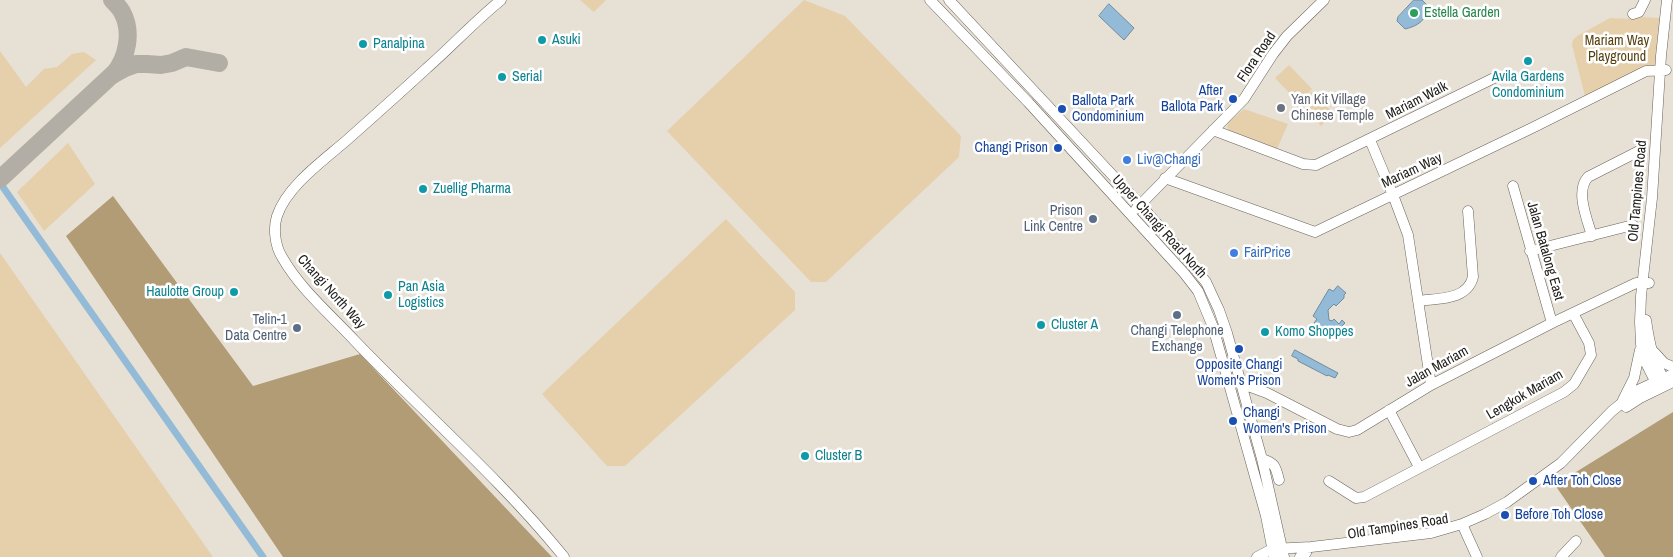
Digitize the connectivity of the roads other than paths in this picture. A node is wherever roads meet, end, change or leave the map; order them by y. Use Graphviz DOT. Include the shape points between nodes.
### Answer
graph roads {
  1 [pos="501,0"];
  2 [pos="930,0"];
  3 [pos="949,0"];
  4 [pos="1324,0"];
  5 [pos="1644,0"];
  6 [pos="1666,0"];
  7 [pos="1672,0"];
  8 [pos="962,14"];
  9 [pos="1633,14"];
  10 [pos="957,29"];
  11 [pos="1663,70"];
  12 [pos="1494,78"];
  13 [pos="1213,130"];
  14 [pos="1370,140"];
  15 [pos="1641,150"];
  16 [pos="1165,178"];
  17 [pos="1513,186"];
  18 [pos="1393,195"];
  19 [pos="1140,205"];
  20 [pos="1468,211"];
  21 [pos="1130,214"];
  22 [pos="1633,225"];
  23 [pos="1592,236"];
  24 [pos="1530,251"];
  25 [pos="1646,283"];
  26 [pos="1418,301"];
  27 [pos="1573,313"];
  28 [pos="1552,323"];
  29 [pos="1645,346"];
  30 [pos="1673,367"];
  31 [pos="1673,374"];
  32 [pos="1240,383"];
  33 [pos="1663,383"];
  34 [pos="1430,385"];
  35 [pos="1621,403"];
  36 [pos="1390,410"];
  37 [pos="1262,459"];
  38 [pos="1419,467"];
  39 [pos="1279,480"];
  40 [pos="1329,481"];
  41 [pos="1463,527"];
  42 [pos="1279,529"];
  43 [pos="1576,541"];
  44 [pos="1301,552"];
  45 [pos="1274,554"];
  46 [pos="564,557"];
  47 [pos="1477,557"];
  48 [pos="1561,557"];
  1 -- 46 [label="street, Changi North Way" via="308,173 285,199 277,216 276,239 281,256 298,281 505,491"];
  2 -- 10 [label="street, Upper Changi Road North"];
  3 -- 8 [label="street, Upper Changi Road North"];
  4 -- 13 [label="street, Flora Road" via="1287,36 1244,99"];
  5 -- 9 [label="street" via="1640,12"];
  6 -- 11 [label="street, Old Tampines Road"];
  7 -- 11 [label="street, Old Tampines Road"];
  8 -- 10 [label="street"];
  8 -- 19 [label="street, Upper Changi Road North"];
  10 -- 21 [label="street, Upper Changi Road North"];
  11 -- 18 [label="street, Mariam Way" via="1646,71"];
  11 -- 25 [label="street, Old Tampines Road"];
  12 -- 14 [label="street, Mariam Walk"];
  13 -- 14 [label="street, Mariam Walk" via="1311,165 1325,162"];
  13 -- 16 [label="street"];
  14 -- 18 [label="street"];
  15 -- 23 [label="street" via="1584,182 1583,198"];
  16 -- 18 [label="street, Mariam Way" via="1315,232"];
  16 -- 19 [label="street"];
  17 -- 24 [label="street, Jalan Batalong East"];
  18 -- 26 [label="street" via="1408,234"];
  19 -- 21 [label="street"];
  19 -- 32 [label="street, Upper Changi Road North" via="1206,282 1227,333"];
  20 -- 26 [label="street" via="1472,283 1452,297"];
  21 -- 45 [label="street, Upper Changi Road North" via="1184,273 1205,307 1229,383"];
  22 -- 23 [label="street"];
  23 -- 24 [label="street"];
  24 -- 28 [label="street, Jalan Batalong East"];
  25 -- 27 [label="street, Jalan Mariam" via="1636,283"];
  25 -- 29 [label="street, Old Tampines Road"];
  26 -- 34 [label="street"];
  27 -- 28 [label="street, Jalan Mariam"];
  27 -- 38 [label="street, Lengkok Mariam" via="1591,348 1591,355 1574,384"];
  28 -- 34 [label="street, Jalan Mariam"];
  29 -- 30 [label="street" via="1664,364"];
  29 -- 33 [label="street, Old Tampines Road"];
  29 -- 35 [label="street"];
  31 -- 33 [label="street"];
  32 -- 36 [label="street, Jalan Mariam" via="1349,432"];
  32 -- 37 [label="street, Upper Changi Road North"];
  33 -- 35 [label="street, Old Tampines Road" via="1638,390"];
  33 -- 41 [label="street, Old Tampines Road" via="1629,404 1564,468 1540,486 1510,507"];
  34 -- 36 [label="street, Jalan Mariam"];
  35 -- 41 [label="street, Old Tampines Road" via="1561,463 1507,502"];
  36 -- 38 [label="street"];
  37 -- 39 [label="street, Upper Changi Road North" via="1273,463"];
  37 -- 42 [label="street, Upper Changi Road North"];
  38 -- 40 [label="street, Lengkok Mariam" via="1360,498"];
  41 -- 44 [label="street, Old Tampines Road" via="1432,538"];
  41 -- 47 [label="street"];
  42 -- 44 [label="street"];
  42 -- 45 [label="street, Upper Changi Road North"];
  43 -- 48 [label="street"];
  44 -- 45 [label="street, Old Tampines Road"];
}
